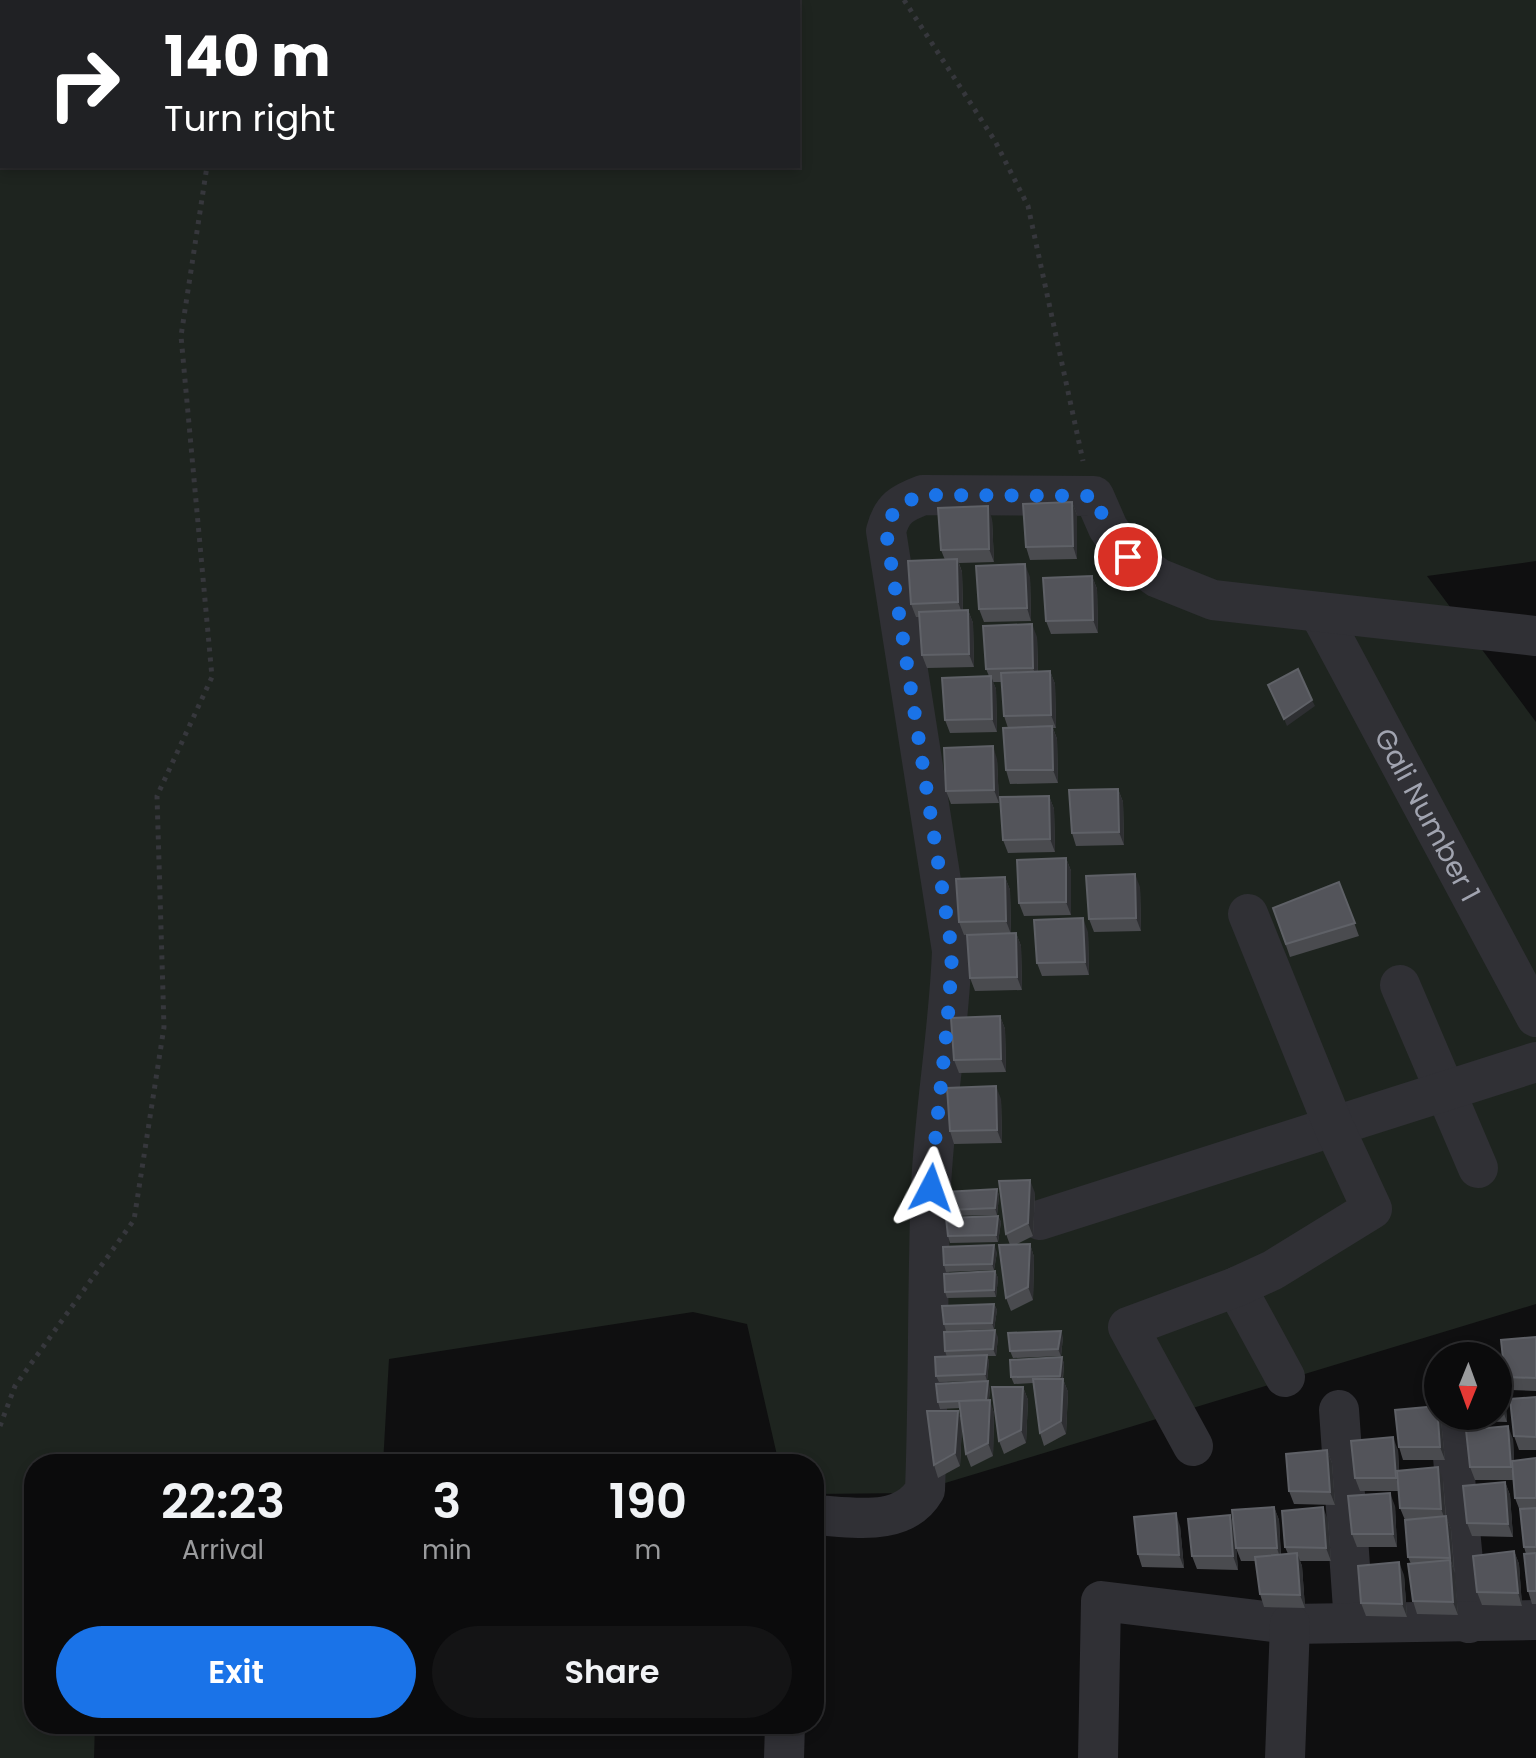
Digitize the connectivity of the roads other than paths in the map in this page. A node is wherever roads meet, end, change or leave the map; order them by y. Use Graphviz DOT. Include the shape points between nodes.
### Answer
graph roads {
  1 [pos="1319,612"];
  2 [pos="1536,636"];
  3 [pos="1248,914"];
  4 [pos="1400,985"];
  5 [pos="1536,1017"];
  6 [pos="1536,1062"];
  7 [pos="1446,1088"];
  8 [pos="1334,1127"];
  9 [pos="1478,1168"];
  10 [pos="1040,1220"];
  11 [pos="1236,1287"];
  12 [pos="1285,1377"];
  13 [pos="1339,1410"];
  14 [pos="1450,1430"];
  15 [pos="1193,1446"];
  16 [pos="824,1516"];
  17 [pos="1536,1620"];
  18 [pos="1354,1623"];
  19 [pos="1469,1623"];
  20 [pos="1290,1624"];
  21 [pos="785,1734"];
  22 [pos="784,1758"];
  23 [pos="1098,1758"];
  24 [pos="1285,1758"];
  1 -- 2 [label="street"];
  1 -- 5 [label="street, Gali Number 1"];
  1 -- 16 [label="street" via="1213,600 1158,578 1128,557 1094,496 923,495 891,513 886,531 952,951 931,1188 925,1490 917,1503 896,1514"];
  3 -- 8 [label="street"];
  4 -- 7 [label="street"];
  6 -- 7 [label="street"];
  7 -- 8 [label="street"];
  7 -- 9 [label="street"];
  8 -- 10 [label="street"];
  8 -- 11 [label="street" via="1372,1209"];
  11 -- 12 [label="street"];
  11 -- 15 [label="street" via="1128,1327"];
  13 -- 18 [label="street"];
  14 -- 19 [label="street"];
  17 -- 19 [label="street"];
  18 -- 19 [label="street"];
  18 -- 20 [label="street"];
  20 -- 23 [label="street" via="1101,1601"];
  20 -- 24 [label="street"];
  21 -- 22 [label="street"];
}
